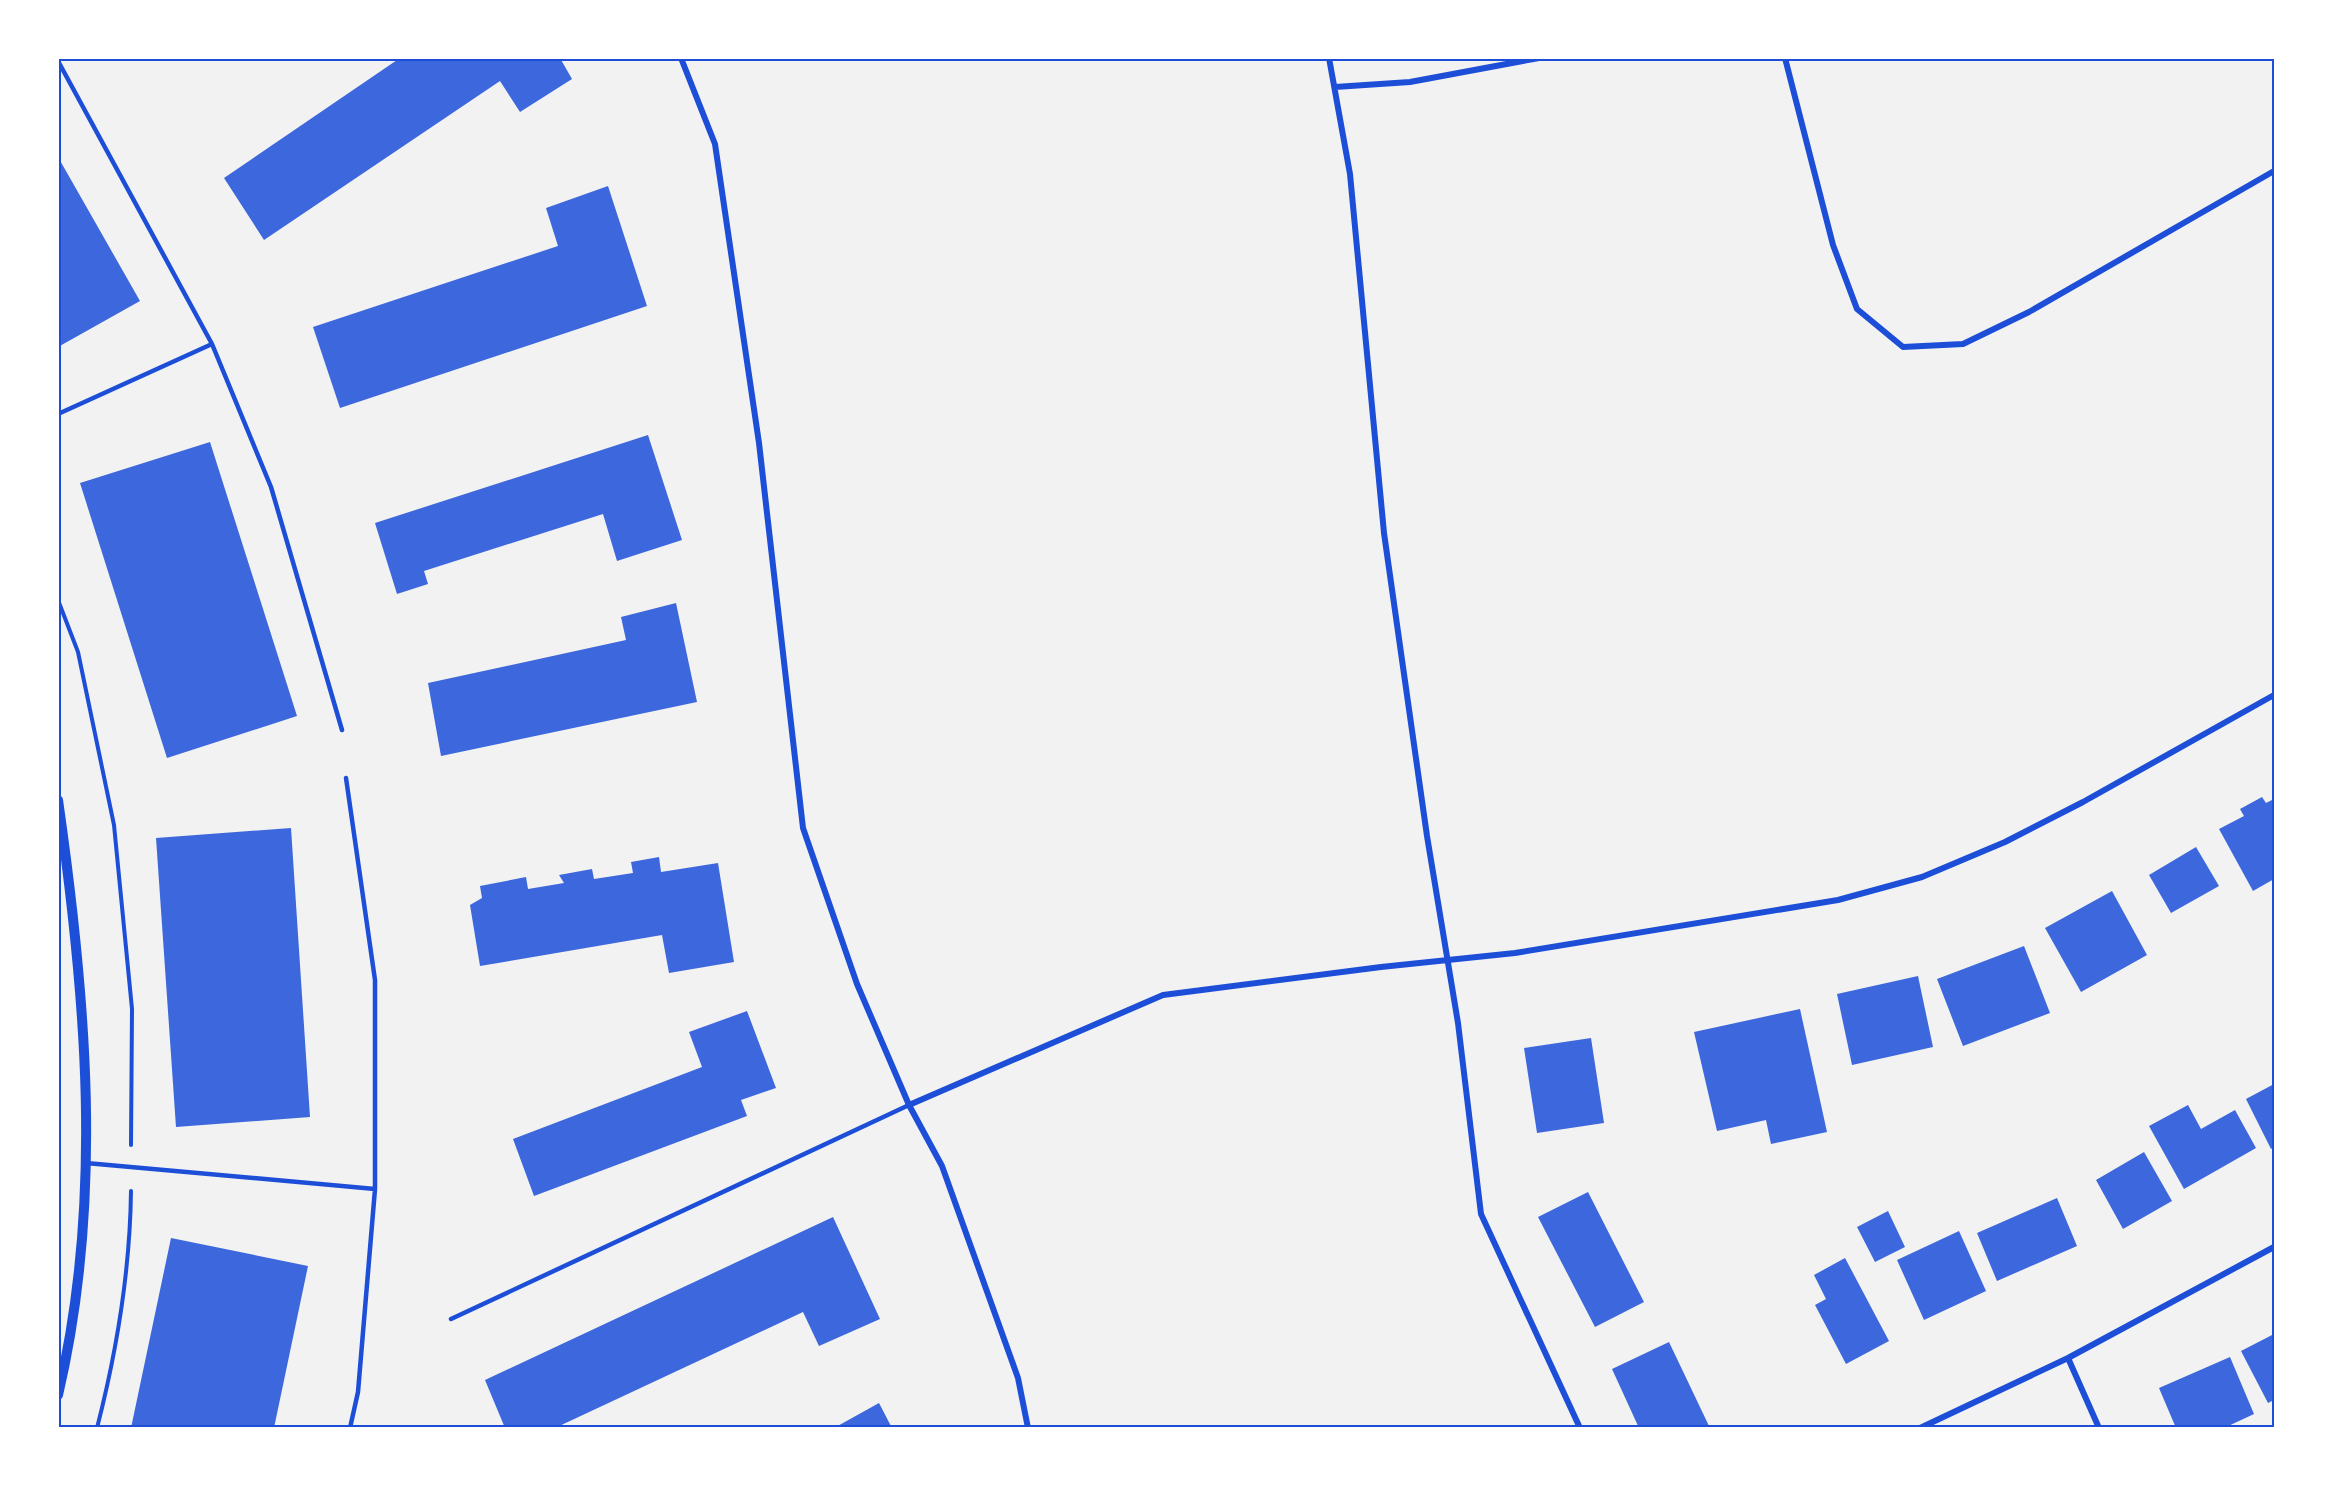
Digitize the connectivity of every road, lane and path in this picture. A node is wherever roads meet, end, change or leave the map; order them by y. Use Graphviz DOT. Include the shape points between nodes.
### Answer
graph roads {
  1 [pos="681,58"];
  2 [pos="1329,58"];
  3 [pos="1539,58"];
  4 [pos="1785,58"];
  5 [pos="58,61"];
  6 [pos="1335,87"];
  7 [pos="2274,171"];
  8 [pos="212,344"];
  9 [pos="58,414"];
  10 [pos="58,600"];
  11 [pos="2274,695"];
  12 [pos="342,729"];
  13 [pos="346,778"];
  14 [pos="58,800"];
  15 [pos="1447,960"];
  16 [pos="909,1105"];
  17 [pos="86,1163"];
  18 [pos="131,1169"];
  19 [pos="375,1189"];
  20 [pos="2274,1247"];
  21 [pos="451,1319"];
  22 [pos="2068,1358"];
  23 [pos="58,1395"];
  24 [pos="98,1428"];
  25 [pos="350,1428"];
  26 [pos="1028,1428"];
  27 [pos="1580,1428"];
  28 [pos="1920,1428"];
  29 [pos="2099,1428"];
  1 -- 16 [label="street" via="715,144 759,443 803,828 857,984"];
  2 -- 6 [label="street"];
  3 -- 6 [label="street" via="1410,82"];
  4 -- 7 [label="street" via="1833,245 1857,309 1903,347 1963,344 2029,312"];
  5 -- 8 [label="lane"];
  6 -- 15 [label="street" via="1351,184 1384,533"];
  8 -- 9 [label="lane"];
  8 -- 12 [label="lane" via="271,487"];
  10 -- 18 [label="path" via="78,652 114,825 132,1009"];
  11 -- 15 [label="street" via="2083,802 2005,842 1922,877 1839,900 1515,953"];
  13 -- 19 [label="lane" via="375,980"];
  14 -- 17 [label="street" via="84,1030"];
  15 -- 16 [label="street" via="1163,995"];
  15 -- 27 [label="street" via="1481,1214"];
  16 -- 21 [label="lane"];
  16 -- 26 [label="street" via="942,1166 1018,1378"];
  17 -- 18 [label="lane"];
  17 -- 23 [label="street" via="80,1271"];
  18 -- 19 [label="lane"];
  18 -- 24 [label="path" via="130,1236 114,1362"];
  19 -- 25 [label="lane" via="358,1392"];
  20 -- 22 [label="street"];
  22 -- 28 [label="street"];
  22 -- 29 [label="street"];
}
